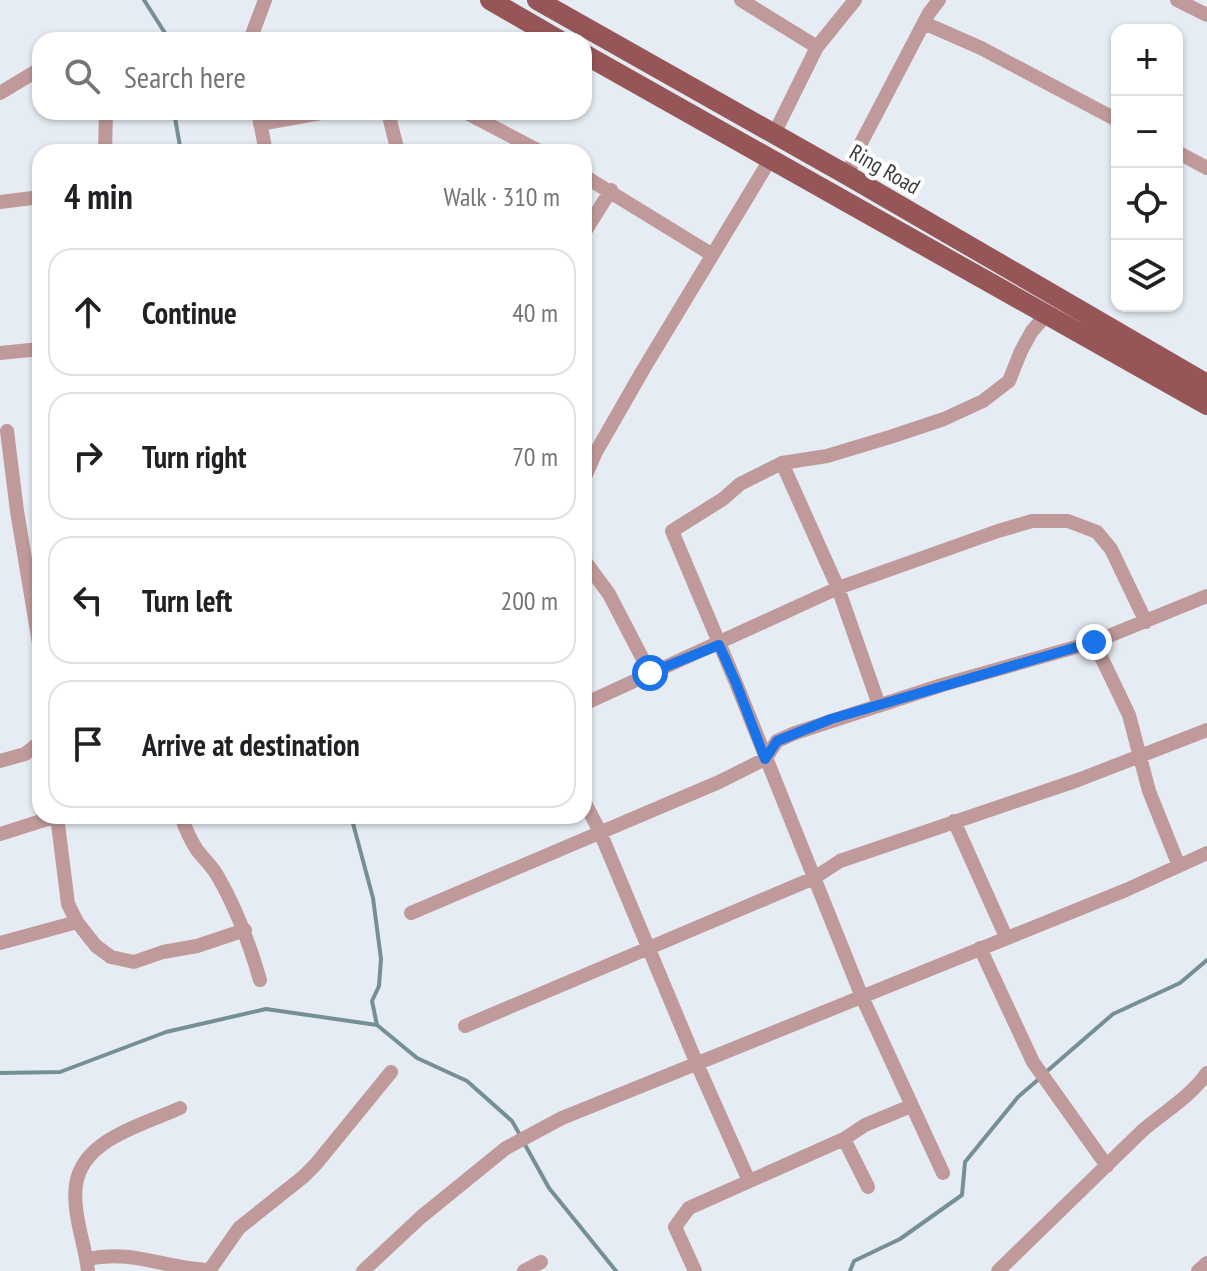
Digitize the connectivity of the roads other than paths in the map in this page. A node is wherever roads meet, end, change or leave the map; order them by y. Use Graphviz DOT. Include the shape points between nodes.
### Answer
graph roads {
  1 [pos="265,0"];
  2 [pos="490,0"];
  3 [pos="537,0"];
  4 [pos="741,0"];
  5 [pos="855,0"];
  6 [pos="939,0"];
  7 [pos="1177,0"];
  8 [pos="1207,15"];
  9 [pos="924,23"];
  10 [pos="253,32"];
  11 [pos="545,32"];
  12 [pos="817,47"];
  13 [pos="592,58"];
  14 [pos="32,74"];
  15 [pos="0,93"];
  16 [pos="1111,117"];
  17 [pos="106,120"];
  18 [pos="259,120"];
  19 [pos="390,120"];
  20 [pos="480,120"];
  21 [pos="774,134"];
  22 [pos="105,144"];
  23 [pos="264,144"];
  24 [pos="396,144"];
  25 [pos="526,144"];
  26 [pos="1183,155"];
  27 [pos="771,158"];
  28 [pos="1207,168"];
  29 [pos="847,175"];
  30 [pos="592,180"];
  31 [pos="611,190"];
  32 [pos="32,198"];
  33 [pos="0,202"];
  34 [pos="592,220"];
  35 [pos="711,254"];
  36 [pos="1047,314"];
  37 [pos="32,350"];
  38 [pos="0,353"];
  39 [pos="1207,384"];
  40 [pos="1207,405"];
  41 [pos="7,431"];
  42 [pos="592,461"];
  43 [pos="782,463"];
  44 [pos="592,571"];
  45 [pos="838,588"];
  46 [pos="1207,596"];
  47 [pos="32,601"];
  48 [pos="1146,622"];
  49 [pos="1094,642"];
  50 [pos="719,645"];
  51 [pos="650,673"];
  52 [pos="592,698"];
  53 [pos="879,705"];
  54 [pos="1207,730"];
  55 [pos="32,748"];
  56 [pos="1139,755"];
  57 [pos="765,759"];
  58 [pos="0,761"];
  59 [pos="592,816"];
  60 [pos="954,821"];
  61 [pos="32,824"];
  62 [pos="58,824"];
  63 [pos="184,824"];
  64 [pos="600,832"];
  65 [pos="0,834"];
  66 [pos="1207,853"];
  67 [pos="1179,866"];
  68 [pos="814,878"];
  69 [pos="411,913"];
  70 [pos="77,922"];
  71 [pos="245,930"];
  72 [pos="1006,937"];
  73 [pos="0,943"];
  74 [pos="649,948"];
  75 [pos="980,948"];
  76 [pos="260,980"];
  77 [pos="862,997"];
  78 [pos="465,1026"];
  79 [pos="697,1064"];
  80 [pos="391,1072"];
  81 [pos="1207,1073"];
  82 [pos="1202,1089"];
  83 [pos="911,1106"];
  84 [pos="180,1108"];
  85 [pos="844,1139"];
  86 [pos="1107,1166"];
  87 [pos="943,1173"];
  88 [pos="749,1181"];
  89 [pos="868,1187"];
  90 [pos="541,1262"];
  91 [pos="1207,1263"];
  92 [pos="87,1265"];
  93 [pos="189,1270"];
  94 [pos="209,1270"];
  95 [pos="363,1271"];
  96 [pos="524,1271"];
  97 [pos="695,1271"];
  98 [pos="998,1271"];
  99 [pos="1198,1271"];
  1 -- 10 [label="street"];
  2 -- 11 [label="main road"];
  3 -- 21 [label="main road, Ring Road"];
  4 -- 12 [label="street"];
  5 -- 12 [label="street"];
  6 -- 9 [label="street"];
  7 -- 8 [label="street"];
  9 -- 16 [label="street"];
  9 -- 29 [label="street"];
  12 -- 21 [label="street"];
  13 -- 27 [label="main road"];
  14 -- 15 [label="street"];
  17 -- 22 [label="street"];
  18 -- 23 [label="street"];
  19 -- 24 [label="street"];
  20 -- 25 [label="street"];
  21 -- 29 [label="main road, Ring Road"];
  26 -- 28 [label="street"];
  27 -- 35 [label="street"];
  27 -- 36 [label="main road"];
  29 -- 39 [label="main road, Ring Road"];
  30 -- 31 [label="street"];
  31 -- 34 [label="street"];
  31 -- 35 [label="street"];
  32 -- 33 [label="street"];
  35 -- 42 [label="street"];
  36 -- 40 [label="main road"];
  36 -- 43 [label="street" via="1032,331 1009,381 983,401 890,437"];
  37 -- 38 [label="street"];
  41 -- 47 [label="street"];
  43 -- 45 [label="street"];
  43 -- 50 [label="street" via="740,484 672,531"];
  44 -- 51 [label="street"];
  45 -- 48 [label="street" via="1007,528 1040,520 1068,521 1097,532 1111,549"];
  45 -- 50 [label="street"];
  45 -- 53 [label="street"];
  46 -- 48 [label="street"];
  48 -- 49 [label="street"];
  49 -- 53 [label="street"];
  49 -- 56 [label="street" via="1129,715"];
  50 -- 51 [label="street"];
  50 -- 57 [label="street"];
  51 -- 52 [label="street"];
  53 -- 57 [label="street" via="777,741"];
  54 -- 56 [label="street"];
  55 -- 58 [label="street"];
  56 -- 60 [label="street"];
  56 -- 67 [label="street"];
  57 -- 64 [label="street"];
  57 -- 68 [label="street"];
  59 -- 64 [label="street"];
  60 -- 68 [label="street" via="840,861"];
  60 -- 72 [label="street"];
  61 -- 65 [label="street"];
  62 -- 70 [label="street" via="68,904"];
  63 -- 71 [label="street"];
  64 -- 69 [label="street"];
  64 -- 74 [label="street"];
  66 -- 67 [label="street"];
  67 -- 72 [label="street"];
  68 -- 74 [label="street"];
  68 -- 77 [label="street"];
  70 -- 71 [label="street" via="111,957 134,962"];
  70 -- 73 [label="street"];
  71 -- 76 [label="street"];
  72 -- 75 [label="street"];
  74 -- 78 [label="street"];
  74 -- 79 [label="street"];
  75 -- 77 [label="street"];
  75 -- 86 [label="street" via="1033,1062"];
  77 -- 79 [label="street"];
  77 -- 83 [label="street"];
  79 -- 88 [label="street"];
  79 -- 95 [label="street" via="562,1118 506,1148"];
  80 -- 94 [label="street" via="316,1164 239,1228"];
  81 -- 82 [label="street"];
  82 -- 86 [label="street" via="1166,1110"];
  83 -- 85 [label="street"];
  83 -- 87 [label="street"];
  84 -- 92 [label="street" via="102,1143 81,1166 76,1186"];
  85 -- 88 [label="street"];
  85 -- 89 [label="street"];
  86 -- 98 [label="street"];
  88 -- 97 [label="street" via="689,1208 676,1222"];
  90 -- 96 [label="street"];
  91 -- 99 [label="street"];
  92 -- 93 [label="street" via="99,1257 150,1258"];
  93 -- 94 [label="street"];
}
